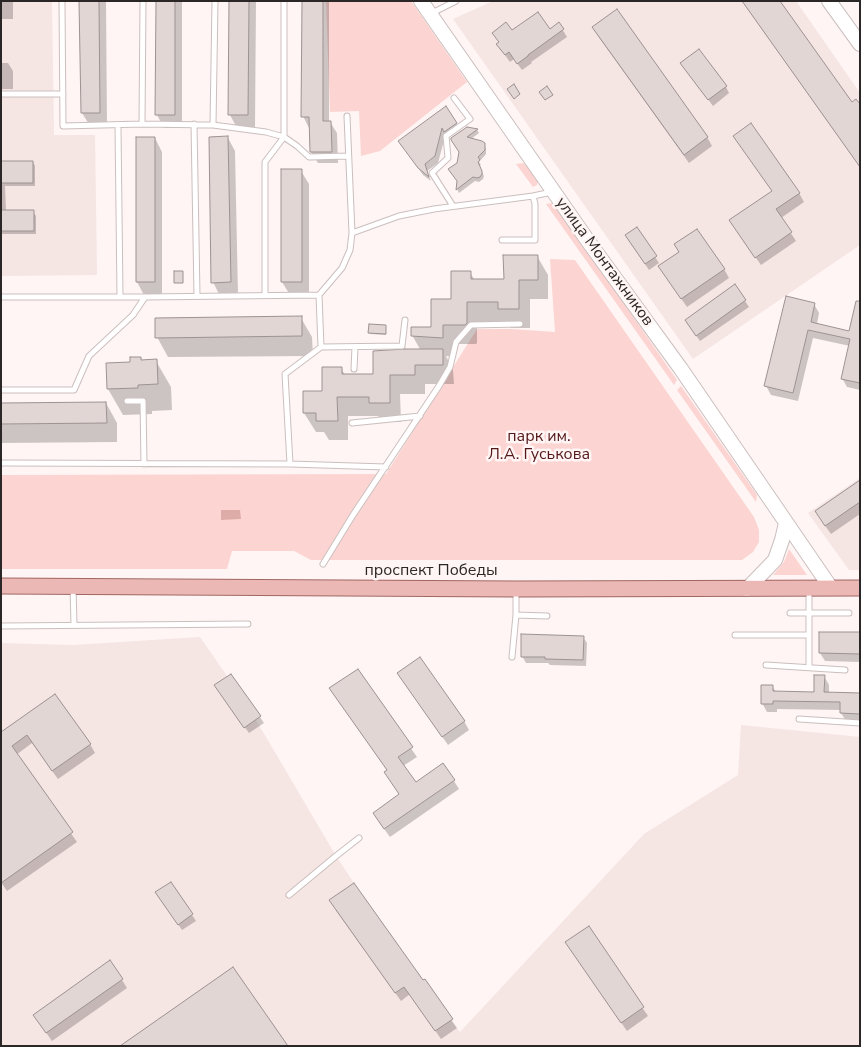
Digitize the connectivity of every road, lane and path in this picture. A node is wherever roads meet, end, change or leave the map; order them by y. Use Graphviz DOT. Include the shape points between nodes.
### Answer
graph roads {
  1 [pos="62,1"];
  2 [pos="143,1"];
  3 [pos="215,1"];
  4 [pos="284,1"];
  5 [pos="421,1"];
  6 [pos="456,1"];
  7 [pos="829,1"];
  8 [pos="430,14"];
  9 [pos="860,44"];
  10 [pos="1,94"];
  11 [pos="63,94"];
  12 [pos="454,98"];
  13 [pos="347,116"];
  14 [pos="142,124"];
  15 [pos="194,124"];
  16 [pos="213,125"];
  17 [pos="118,126"];
  18 [pos="284,137"];
  19 [pos="348,156"];
  20 [pos="554,192"];
  21 [pos="533,196"];
  22 [pos="453,206"];
  23 [pos="352,233"];
  24 [pos="502,240"];
  25 [pos="265,295"];
  26 [pos="319,295"];
  27 [pos="120,296"];
  28 [pos="197,296"];
  29 [pos="1,297"];
  30 [pos="145,297"];
  31 [pos="405,320"];
  32 [pos="520,324"];
  33 [pos="355,346"];
  34 [pos="321,347"];
  35 [pos="354,369"];
  36 [pos="1,390"];
  37 [pos="127,401"];
  38 [pos="420,416"];
  39 [pos="352,423"];
  40 [pos="1,463"];
  41 [pos="144,464"];
  42 [pos="290,464"];
  43 [pos="386,467"];
  44 [pos="786,523"];
  45 [pos="323,564"];
  46 [pos="1,586"];
  47 [pos="73,586"];
  48 [pos="809,588"];
  49 [pos="831,588"];
  50 [pos="860,588"];
  51 [pos="516,589"];
  52 [pos="747,589"];
  53 [pos="849,613"];
  54 [pos="516,614"];
  55 [pos="790,614"];
  56 [pos="809,614"];
  57 [pos="547,616"];
  58 [pos="248,624"];
  59 [pos="74,625"];
  60 [pos="1,626"];
  61 [pos="735,635"];
  62 [pos="809,635"];
  63 [pos="512,657"];
  64 [pos="766,665"];
  65 [pos="809,667"];
  66 [pos="846,670"];
  67 [pos="799,719"];
  68 [pos="860,723"];
  69 [pos="359,838"];
  70 [pos="289,895"];
  1 -- 11 [label="lane"];
  2 -- 14 [label="lane"];
  3 -- 16 [label="lane"];
  4 -- 18 [label="lane"];
  5 -- 8 [label="main road, улица Монтажников"];
  6 -- 8 [label="lane"];
  7 -- 9 [label="main road"];
  8 -- 20 [label="main road, улица Монтажников"];
  10 -- 11 [label="lane"];
  11 -- 17 [label="lane" via="63,126"];
  12 -- 22 [label="lane" via="470,119 446,136 448,158 432,173"];
  13 -- 19 [label="lane"];
  14 -- 15 [label="lane"];
  14 -- 17 [label="lane"];
  15 -- 16 [label="lane"];
  15 -- 28 [label="lane"];
  16 -- 18 [label="lane"];
  17 -- 27 [label="lane"];
  18 -- 19 [label="lane" via="309,157"];
  18 -- 25 [label="lane" via="265,162"];
  19 -- 23 [label="lane"];
  20 -- 21 [label="lane"];
  20 -- 44 [label="main road, улица Монтажников"];
  21 -- 22 [label="lane"];
  21 -- 24 [label="lane" via="535,240"];
  22 -- 23 [label="lane" via="399,216"];
  23 -- 26 [label="lane" via="350,250 342,268"];
  25 -- 26 [label="lane"];
  25 -- 28 [label="lane"];
  26 -- 34 [label="lane"];
  27 -- 29 [label="lane"];
  27 -- 30 [label="lane"];
  28 -- 30 [label="lane"];
  30 -- 36 [label="lane" via="133,315 89,356 74,390"];
  31 -- 33 [label="lane" via="402,346"];
  32 -- 38 [label="lane" via="471,325 456,342 450,367"];
  33 -- 34 [label="lane"];
  33 -- 35 [label="lane"];
  34 -- 42 [label="lane" via="285,374"];
  37 -- 41 [label="lane" via="143,401"];
  38 -- 39 [label="lane"];
  38 -- 43 [label="lane"];
  40 -- 41 [label="lane"];
  41 -- 42 [label="lane"];
  42 -- 43 [label="lane"];
  43 -- 45 [label="lane"];
  44 -- 49 [label="main road, улица Монтажников"];
  44 -- 52 [label="main road" via="775,560"];
  46 -- 47 [label="main road, проспект Победы"];
  47 -- 51 [label="main road, проспект Победы"];
  47 -- 59 [label="lane"];
  48 -- 49 [label="main road, проспект Победы"];
  48 -- 52 [label="main road, проспект Победы"];
  48 -- 56 [label="lane"];
  49 -- 50 [label="main road, проспект Победы"];
  51 -- 52 [label="main road, проспект Победы"];
  51 -- 54 [label="lane"];
  53 -- 56 [label="lane"];
  54 -- 57 [label="lane"];
  54 -- 63 [label="lane"];
  55 -- 56 [label="lane"];
  56 -- 62 [label="lane"];
  58 -- 59 [label="lane"];
  59 -- 60 [label="lane"];
  61 -- 62 [label="lane"];
  62 -- 65 [label="lane"];
  64 -- 65 [label="lane"];
  65 -- 66 [label="lane"];
  67 -- 68 [label="lane"];
  69 -- 70 [label="lane"];
}
